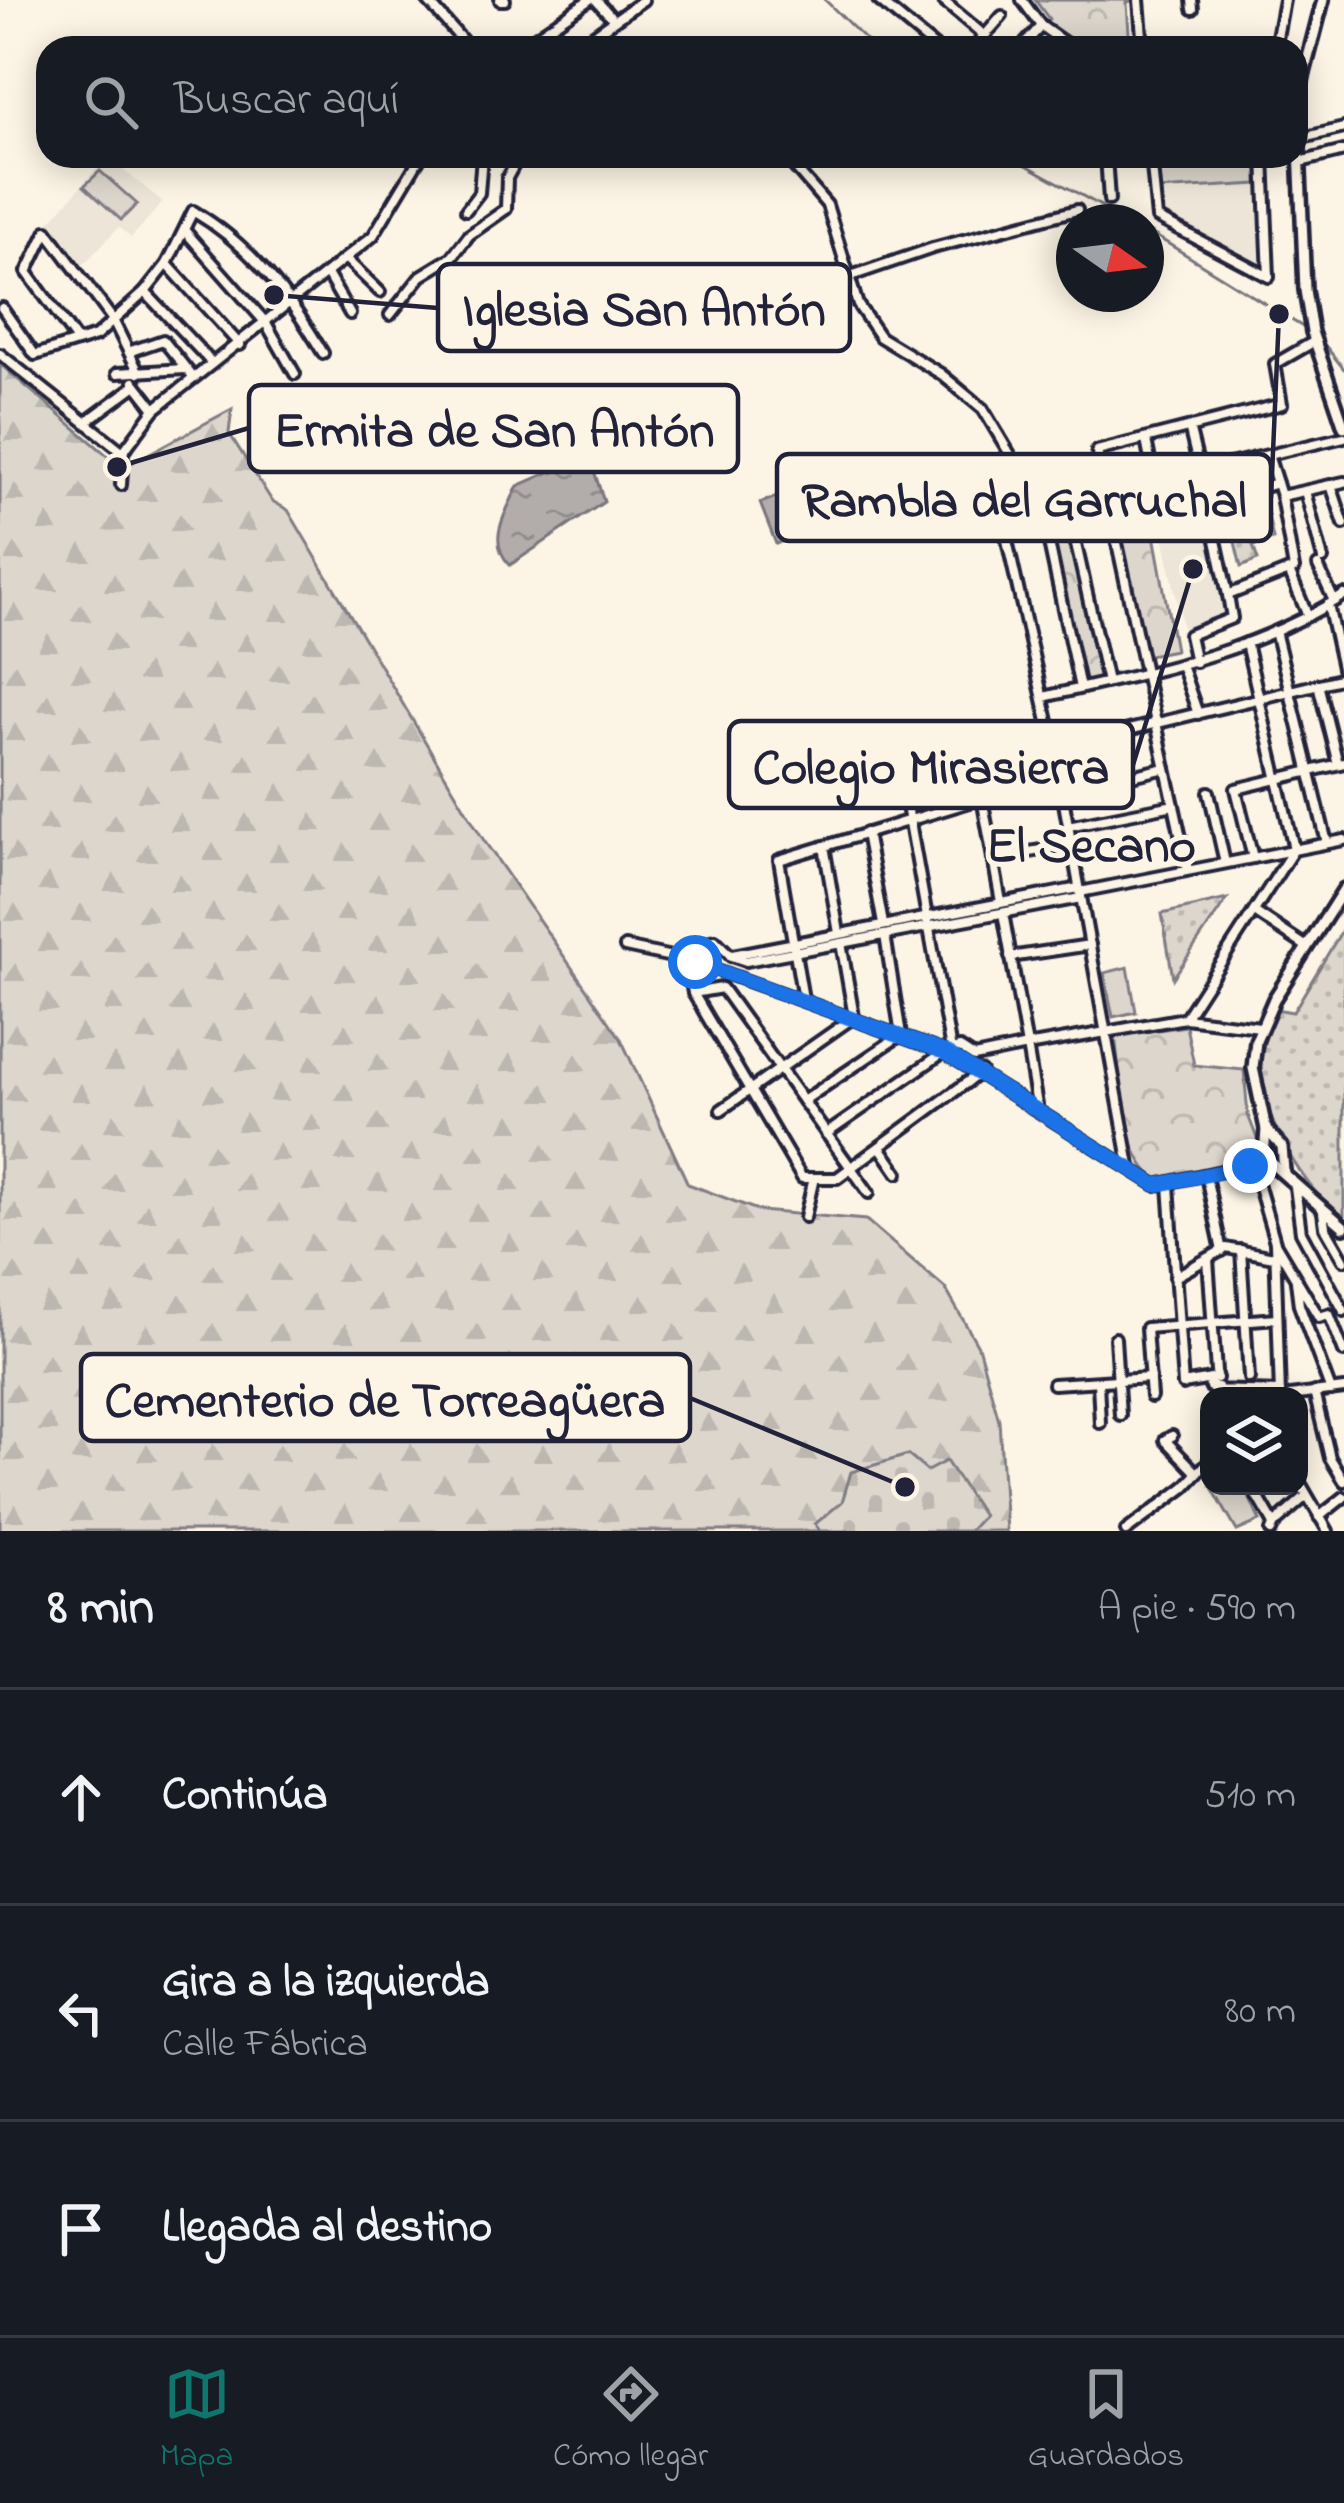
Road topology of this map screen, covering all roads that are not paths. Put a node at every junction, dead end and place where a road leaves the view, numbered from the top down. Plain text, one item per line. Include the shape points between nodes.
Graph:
1 (592, 0) edge
2 (643, 0) edge
3 (942, 0) edge
4 (1022, 0) edge
5 (1139, 0) edge
6 (1284, 0) edge
7 (1323, 0) edge
8 (882, 1) edge
9 (432, 2) edge
10 (1002, 16) dead end
11 (614, 20) junction
12 (1041, 26) junction
13 (459, 36) edge
14 (537, 36) edge
15 (592, 36) edge
16 (922, 36) edge
17 (985, 36) joint
18 (1032, 36) edge
19 (1055, 36) edge
20 (1142, 36) edge
21 (1277, 36) edge
22 (1308, 51) edge
23 (1344, 128) edge
24 (1308, 137) edge
25 (1344, 151) edge
26 (1308, 160) edge
27 (410, 168) edge
28 (478, 168) edge
29 (512, 168) edge
30 (795, 168) edge
31 (1107, 168) edge
32 (1153, 168) edge
33 (1264, 168) edge
34 (1300, 168) edge
35 (1108, 200) dead end
36 (466, 210) dead end
37 (1056, 216) edge
38 (185, 232) junction
39 (346, 259) junction
40 (167, 264) junction
41 (327, 274) junction
42 (848, 278) junction
43 (145, 292) junction
44 (380, 292) dead end
45 (292, 300) junction
46 (2, 308) edge
47 (350, 314) dead end
48 (390, 315) dead end
49 (113, 320) junction
50 (266, 322) junction
51 (1315, 340) junction
52 (77, 341) junction
53 (240, 345) junction
54 (131, 351) junction
55 (322, 353) dead end
56 (0, 354) edge
57 (212, 363) junction
58 (128, 373) junction
59 (188, 373) junction
60 (295, 374) dead end
61 (136, 385) junction
62 (155, 409) junction
63 (86, 422) junction
64 (1344, 427) edge
65 (1190, 431) junction
66 (1344, 437) edge
67 (1146, 440) junction
68 (123, 452) junction
69 (1269, 458) junction
70 (1201, 474) junction
71 (1154, 482) junction
72 (1344, 482) edge
73 (1277, 483) junction
74 (122, 485) dead end
75 (1331, 485) junction
76 (1305, 490) junction
77 (1105, 493) junction
78 (1281, 496) junction
79 (1066, 500) junction
80 (1208, 504) junction
81 (1041, 506) junction
82 (1161, 515) junction
83 (1344, 524) edge
84 (1112, 526) junction
85 (1291, 570) junction
86 (1228, 595) junction
87 (1344, 595) edge
88 (1331, 603) junction
89 (1308, 616) junction
90 (1275, 632) junction
91 (1246, 643) junction
92 (1195, 662) junction
93 (1181, 665) junction
94 (1146, 674) junction
95 (1344, 678) edge
96 (1107, 682) junction
97 (1318, 685) junction
98 (1080, 688) junction
99 (1289, 692) junction
100 (1042, 697) junction
101 (1258, 699) junction
102 (1198, 714) junction
103 (1156, 724) junction
104 (1054, 748) junction
105 (1341, 763) edge
106 (900, 767) dead end
107 (1166, 768) junction
108 (1309, 771) junction
109 (1059, 775) junction
110 (1277, 779) junction
111 (1062, 792) junction
112 (1209, 792) dead end
113 (982, 798) junction
114 (1174, 805) junction
115 (909, 820) junction
116 (1068, 826) junction
117 (866, 833) junction
118 (1344, 840) edge
119 (1327, 843) junction
120 (1071, 845) junction
121 (824, 846) junction
122 (1294, 849) junction
123 (993, 858) junction
124 (1253, 858) junction
125 (1225, 863) junction
126 (1189, 870) junction
127 (1080, 893) junction
128 (1342, 893) edge
129 (1002, 908) junction
130 (1256, 913) junction
131 (927, 922) junction
132 (884, 930) junction
133 (840, 938) junction
134 (1090, 945) junction
135 (625, 946) dead end
136 (795, 946) junction
137 (1307, 946) junction
138 (1010, 957) junction
139 (695, 962) junction
140 (693, 993) junction
141 (803, 1000) junction
142 (854, 1017) junction
143 (1185, 1018) junction
144 (1260, 1027) junction
145 (1106, 1032) junction
146 (901, 1035) junction
147 (1027, 1046) junction
148 (947, 1051) junction
149 (778, 1067) junction
150 (981, 1072) junction
151 (748, 1089) junction
152 (803, 1101) junction
153 (1038, 1107) junction
154 (721, 1110) dead end
155 (1266, 1129) junction
156 (826, 1134) junction
157 (1276, 1142) junction
158 (1263, 1146) junction
159 (880, 1147) junction
160 (1282, 1154) junction
161 (1269, 1161) junction
162 (1130, 1166) junction
163 (1255, 1166) junction
164 (851, 1168) junction
165 (1284, 1171) junction
166 (898, 1173) dead end
167 (1206, 1177) junction
168 (813, 1182) junction
169 (1169, 1185) junction
170 (1295, 1187) junction
171 (868, 1193) dead end
172 (1323, 1212) junction
173 (806, 1217) dead end
174 (1344, 1227) edge
175 (1275, 1242) junction
176 (1241, 1250) junction
177 (1222, 1251) junction
178 (1274, 1257) junction
179 (1208, 1259) junction
180 (1344, 1260) edge
181 (1175, 1276) junction
182 (1296, 1280) junction
183 (1344, 1311) edge
184 (1276, 1318) junction
185 (1246, 1320) junction
186 (1213, 1323) junction
187 (1179, 1326) junction
188 (1115, 1338) dead end
189 (1344, 1352) edge
190 (1216, 1372) dead end
191 (1150, 1378) junction
192 (1249, 1378) dead end
193 (1118, 1380) junction
194 (1098, 1382) junction
195 (1053, 1384) dead end
196 (1210, 1387) edge
197 (1282, 1387) edge
198 (1344, 1389) edge
199 (1331, 1391) junction
200 (1308, 1392) edge
201 (1314, 1392) junction
202 (1151, 1397) dead end
203 (1120, 1415) dead end
204 (1100, 1423) dead end
205 (1172, 1436) dead end
206 (1200, 1470) edge
207 (1197, 1473) junction
208 (1344, 1481) edge
209 (1260, 1495) edge
210 (1306, 1496) joint
211 (1257, 1497) joint
212 (1344, 1497) edge
213 (1319, 1517) junction
214 (1272, 1527) edge
215 (1126, 1531) edge
216 (1328, 1531) edge

1 - 11 street
1 - 14 street
2 - 11 street
3 - 17 street
4 - 12 street
5 - 20 street
6 - 21 street
7 - 22 main road
8 - 16 street
9 - 13 street
10 - 17 street
11 - 15 street
12 - 18 street
12 - 19 street
23 - 24 street
25 - 26 street
27 - 39 street via 379,230
28 - 36 street via 478,193
29 - 48 street via 506,209 421,276
30 - 42 street via 827,205
31 - 35 street
32 - 33 street via 1160,220 1269,277
34 - 51 main road
37 - 42 street
38 - 40 street
38 - 45 street via 193,211 226,231
38 - 50 street
39 - 41 street
39 - 44 street
40 - 43 street
40 - 53 street
41 - 45 street
41 - 47 street
42 - 81 street via 880,338 983,409
43 - 49 street
43 - 57 street
45 - 50 street
45 - 55 street
46 - 52 street via 35,355
49 - 52 street
49 - 52 street via 47,231 27,272
49 - 54 street
50 - 53 street
50 - 60 street
51 - 64 main road
51 - 65 street via 1275,364 1282,404
53 - 57 street
54 - 58 street
54 - 59 street via 163,340
56 - 63 street
57 - 59 street
58 - 59 street
58 - 61 street
59 - 62 street
61 - 62 street
61 - 63 street
62 - 68 street
63 - 68 street
65 - 67 street
65 - 70 street
66 - 69 street
67 - 71 street
67 - 77 street via 1097,452
68 - 74 street
69 - 70 street
69 - 73 street
70 - 71 street
70 - 80 street
71 - 77 street
71 - 82 street
72 - 75 street
73 - 78 street
73 - 80 street
75 - 76 street
75 - 83 street
76 - 78 street
76 - 88 street
77 - 79 street
77 - 84 street
78 - 85 street
79 - 81 street
79 - 96 street
80 - 82 street
80 - 86 street
81 - 98 street
81 - 100 street via 1002,521
82 - 84 street
84 - 94 street
85 - 86 street
85 - 89 street
86 - 92 street via 1232,618 1190,635
87 - 88 street
88 - 89 street
88 - 95 street
89 - 90 street
90 - 91 street
90 - 99 street
91 - 92 street
91 - 101 street
92 - 93 street
93 - 94 street
93 - 102 street
94 - 96 street
94 - 103 street
95 - 97 street
96 - 98 street
97 - 99 street
97 - 105 street
98 - 100 street
99 - 101 street
99 - 108 street
100 - 104 street
101 - 102 street
101 - 110 street
102 - 103 street
103 - 104 street
103 - 107 street
104 - 109 street
105 - 108 street
106 - 115 street
107 - 111 street
107 - 114 street
108 - 110 street
108 - 119 street
109 - 111 street
109 - 113 street
110 - 122 street
110 - 124 street via 1236,789
111 - 116 street
112 - 125 street
113 - 115 street
113 - 123 street
114 - 116 street
114 - 126 street
115 - 117 street
115 - 131 street
116 - 120 street
117 - 121 street
117 - 132 street
118 - 119 street
119 - 122 street
120 - 123 street
120 - 127 street
121 - 133 street
121 - 136 street via 779,860
122 - 124 street
122 - 130 street
123 - 129 street
124 - 125 street
125 - 126 street
126 - 127 street
127 - 129 street
127 - 134 street
128 - 137 main road
129 - 131 street
129 - 138 street
130 - 137 street
130 - 143 street
131 - 132 street
131 - 148 street
132 - 133 street
132 - 146 street
133 - 136 street
133 - 142 street
134 - 138 street
134 - 145 street
135 - 139 street
136 - 139 street via 746,961 716,940 701,944
136 - 141 street
137 - 144 main road
138 - 147 street
139 - 140 street
139 - 141 street
140 - 149 street via 722,988
140 - 151 street
141 - 142 street
142 - 146 street
142 - 149 street
143 - 144 street
143 - 145 street
144 - 155 main road via 1253,1068
145 - 147 street
145 - 162 street
146 - 148 street
146 - 152 street
147 - 148 street via 974,1057 968,1049
147 - 153 street
148 - 150 street
148 - 156 street
149 - 151 street
149 - 152 street
150 - 153 street
150 - 159 street
151 - 154 street
151 - 168 street via 794,1172
152 - 156 street
153 - 162 street
155 - 157 main road
155 - 158 main road
156 - 164 street
157 - 158 main road
157 - 160 main road
158 - 161 main road
158 - 163 street
159 - 164 street
159 - 166 street
160 - 161 main road
160 - 165 main road
161 - 163 street
161 - 165 main road
162 - 169 street
163 - 167 street
163 - 175 street
164 - 168 street
164 - 171 street
165 - 170 main road
167 - 169 street
167 - 177 street
168 - 173 street
169 - 181 street
170 - 172 main road
170 - 183 street via 1301,1232
172 - 174 main road
172 - 180 street
175 - 178 street
175 - 182 street
176 - 177 street
176 - 178 street
176 - 185 street
177 - 179 street
178 - 184 street
179 - 181 street
179 - 186 street
181 - 187 street
182 - 189 street via 1319,1317 1329,1314
182 - 199 street
184 - 185 street
184 - 197 street
185 - 186 street
185 - 192 street
186 - 187 street
186 - 190 street
187 - 191 street via 1146,1328
187 - 196 street via 1183,1385 1216,1378
188 - 193 street
191 - 193 street
191 - 202 street
193 - 194 street
193 - 203 street
194 - 195 street
194 - 204 street
198 - 199 street
199 - 201 street
200 - 201 street
201 - 208 street
205 - 207 street via 1166,1439
206 - 207 street
207 - 215 street
209 - 211 street
210 - 213 street
210 - 214 street
211 - 214 street
212 - 213 street
213 - 216 street

